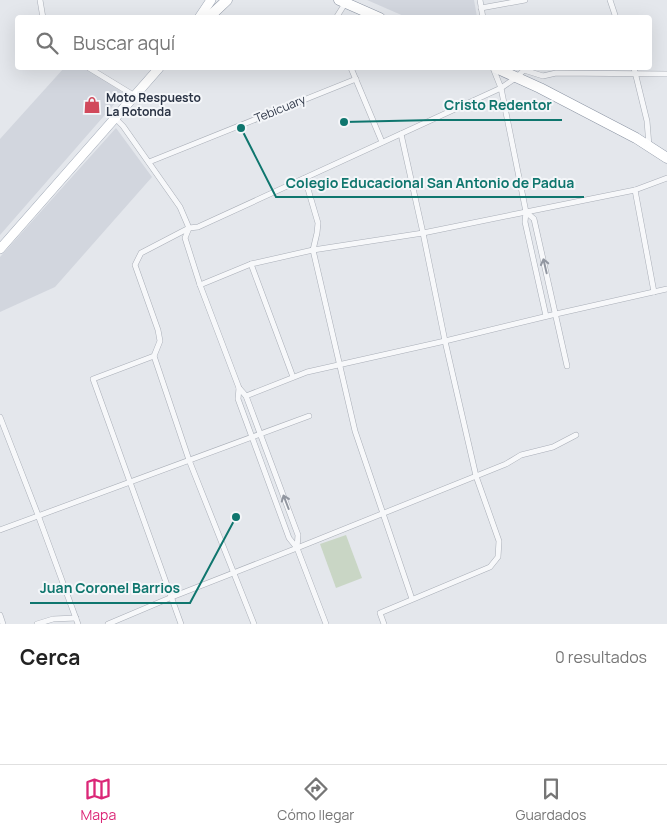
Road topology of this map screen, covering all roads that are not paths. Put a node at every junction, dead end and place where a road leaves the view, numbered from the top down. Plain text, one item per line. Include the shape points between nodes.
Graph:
1 (40, 0) edge
2 (211, 0) edge
3 (227, 0) edge
4 (480, 0) edge
5 (525, 0) edge
6 (610, 0) edge
7 (344, 1) edge
8 (481, 8) junction
9 (42, 15) edge
10 (200, 15) edge
11 (211, 15) edge
12 (337, 15) edge
13 (374, 15) edge
14 (482, 15) edge
15 (615, 15) edge
16 (92, 70) edge
17 (157, 70) edge
18 (352, 70) edge
19 (495, 70) edge
20 (499, 70) edge
21 (635, 70) edge
22 (667, 74) edge
23 (517, 77) junction
24 (356, 79) junction
25 (501, 88) junction
26 (135, 96) junction
27 (115, 118) junction
28 (401, 134) junction
29 (382, 142) junction
30 (649, 146) junction
31 (667, 158) edge
32 (148, 162) junction
33 (303, 178) junction
34 (667, 178) edge
35 (635, 190) junction
36 (526, 212) junction
37 (188, 228) junction
38 (423, 233) junction
39 (0, 249) edge
40 (313, 250) junction
41 (251, 264) junction
42 (200, 285) junction
43 (667, 289) edge
44 (654, 292) junction
45 (556, 314) junction
46 (546, 316) junction
47 (445, 341) junction
48 (154, 356) junction
49 (339, 365) junction
50 (567, 366) dead end
51 (293, 377) junction
52 (239, 388) junction
53 (246, 396) junction
54 (309, 416) dead end
55 (0, 418) edge
56 (260, 434) junction
57 (576, 435) dead end
58 (252, 437) junction
59 (190, 460) junction
60 (476, 476) junction
61 (130, 481) junction
62 (383, 514) junction
63 (38, 515) junction
64 (0, 530) edge
65 (297, 548) junction
66 (234, 572) junction
67 (172, 596) junction
68 (412, 599) junction
69 (0, 615) edge
70 (77, 621) edge
71 (3, 624) edge
72 (37, 624) edge
73 (108, 624) edge
74 (182, 624) edge
75 (254, 624) edge
76 (326, 624) edge
77 (384, 624) edge

1 - 9 street
2 - 10 main road
3 - 11 highway
4 - 8 street
5 - 8 street
6 - 15 street
7 - 12 street
7 - 13 highway
8 - 14 street
16 - 26 street
17 - 26 main road
18 - 24 street
19 - 25 street
20 - 23 highway
21 - 22 street
21 - 23 street via 543,76 524,70
21 - 30 street via 647,121
23 - 25 street
23 - 30 highway
24 - 29 street
24 - 32 street, Tebicuary
25 - 28 street
25 - 36 street
26 - 27 main road
27 - 32 street
27 - 39 main road
28 - 29 street
28 - 38 street
29 - 33 street
30 - 31 highway
32 - 37 street via 180,207
33 - 37 street via 198,227
33 - 40 street via 318,223
34 - 35 street
35 - 36 street
35 - 44 street
36 - 38 street
45 -> 36 street via 534,218
36 - 46 street via 525,222
37 - 42 street via 185,238
37 - 48 street via 141,253 135,265 158,330 160,341
38 - 40 street
38 - 47 street
40 - 41 street
40 - 49 street
41 - 42 street
41 - 51 street
42 - 52 street
43 - 44 street
44 - 45 street
45 - 46 street
45 - 50 street
46 - 47 street
47 - 49 street
47 - 60 street
48 - 59 street
48 - 61 street via 93,379
49 - 51 street
49 - 62 street via 354,431
51 - 53 street
52 - 53 street
52 - 58 street via 238,399
53 - 56 street
54 - 56 street
55 - 63 street
56 - 58 street
65 -> 56 street via 298,534
57 - 60 street
58 - 59 street
58 - 65 street via 289,538
59 - 61 street
59 - 66 street
60 - 62 street
60 - 68 street via 499,540 498,557 490,568
61 - 63 street
61 - 67 street
62 - 65 street
62 - 68 street
63 - 64 street
63 - 70 street
65 - 66 street
65 - 76 street
66 - 67 street
66 - 75 street
67 - 73 street
67 - 74 street
68 - 77 street via 380,613
69 - 71 street
70 - 72 street via 53,619

